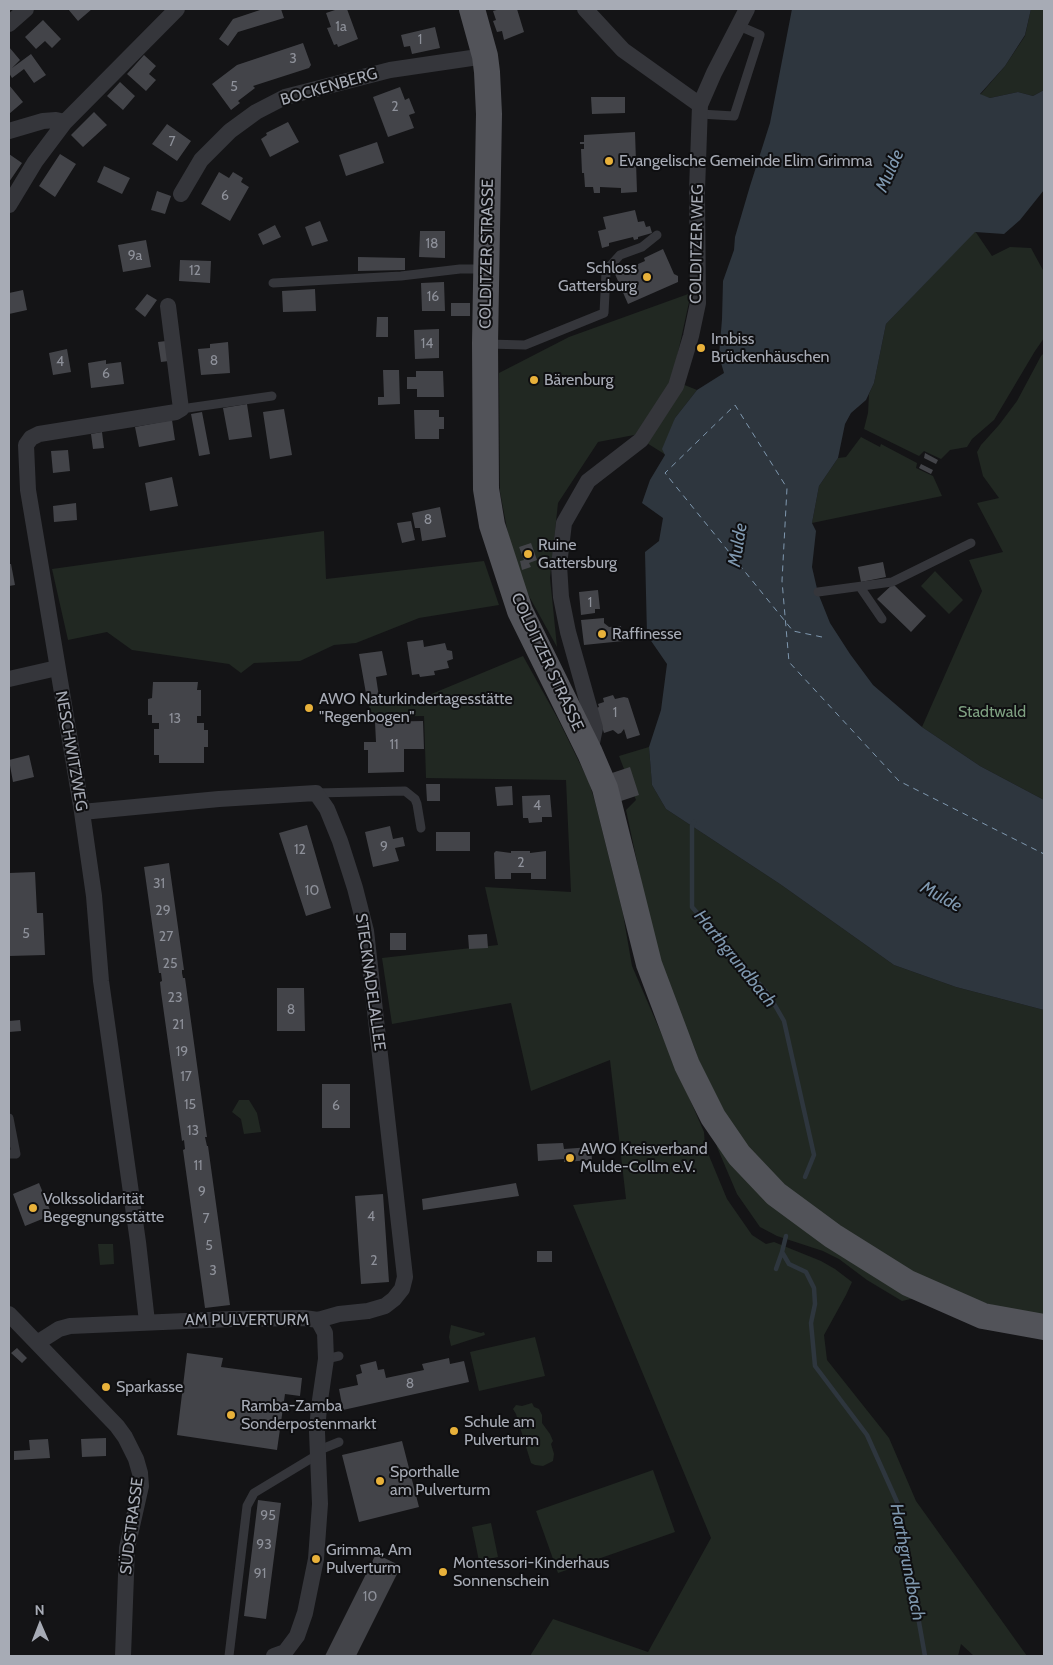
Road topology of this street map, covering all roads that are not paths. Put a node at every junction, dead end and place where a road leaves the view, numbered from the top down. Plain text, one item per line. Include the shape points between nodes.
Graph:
1 (26, 9) edge
2 (178, 9) edge
3 (472, 9) edge
4 (585, 9) edge
5 (747, 9) edge
6 (9, 24) edge
7 (737, 26) junction
8 (485, 56) junction
9 (700, 109) junction
10 (65, 122) junction
11 (9, 131) edge
12 (181, 194) dead end
13 (9, 205) edge
14 (657, 235) dead end
15 (486, 269) junction
16 (273, 283) dead end
17 (168, 306) dead end
18 (485, 343) junction
19 (272, 396) dead end
20 (181, 408) junction
21 (971, 542) dead end
22 (860, 587) junction
23 (818, 592) dead end
24 (882, 619) dead end
25 (57, 668) junction
26 (9, 679) edge
27 (590, 753) junction
28 (316, 793) junction
29 (82, 812) junction
30 (421, 828) dead end
31 (9, 1118) edge
32 (9, 1154) edge
33 (9, 1314) edge
34 (318, 1320) junction
35 (147, 1322) junction
36 (1044, 1327) edge
37 (37, 1343) junction
38 (339, 1442) dead end
39 (317, 1453) junction
40 (123, 1656) edge
41 (229, 1656) edge
42 (274, 1656) edge

1 - 6 street
2 - 10 street
3 - 8 main road, COLDITZER STRASSE
4 - 9 street via 623,50
5 - 7 street
7 - 9 street
7 - 9 lane via 760,35 734,116
8 - 12 street, BOCKENBERG via 390,70 285,97 230,131 201,160
8 - 15 main road, COLDITZER STRASSE via 489,114
9 - 27 street, COLDITZER WEG via 698,303 680,376 640,440 588,482 564,523 559,566 561,597 595,728
10 - 11 street via 43,121
10 - 13 street
14 - 18 lane via 642,247 620,255 610,265 606,273 604,313 526,345
15 - 16 lane
15 - 18 main road, COLDITZER STRASSE
17 - 20 street
18 - 27 main road, COLDITZER STRASSE via 486,489 492,525 520,611
19 - 20 lane
20 - 25 street, NESCHWITZWEG via 176,412 39,434 26,445 28,490
21 - 22 lane via 892,582
22 - 23 lane
22 - 24 lane
25 - 26 street
25 - 29 street, NESCHWITZWEG
27 - 36 main road, COLDITZER STRASSE via 606,788 649,964 687,1065 713,1118 739,1155 776,1194 833,1236 908,1282 983,1316
28 - 29 street
28 - 30 lane via 405,791 415,799
28 - 34 street, STECKNADELALLEE via 327,809 340,841 366,931 405,1278 402,1289 385,1306
29 - 35 street, NESCHWITZWEG via 94,896 101,981
31 - 32 lane via 16,1154
33 - 37 street, SÜDSTRASSE
34 - 35 street, AM PULVERTURM
34 - 39 street, AM PULVERTURM via 332,1358 319,1407
35 - 37 street, AM PULVERTURM via 70,1326
37 - 40 street, SÜDSTRASSE via 117,1426 136,1459 140,1473 141,1486 127,1548
38 - 39 lane
39 - 41 lane via 254,1493 246,1506
39 - 42 street, AM PULVERTURM via 319,1528 309,1596 297,1636 285,1652

